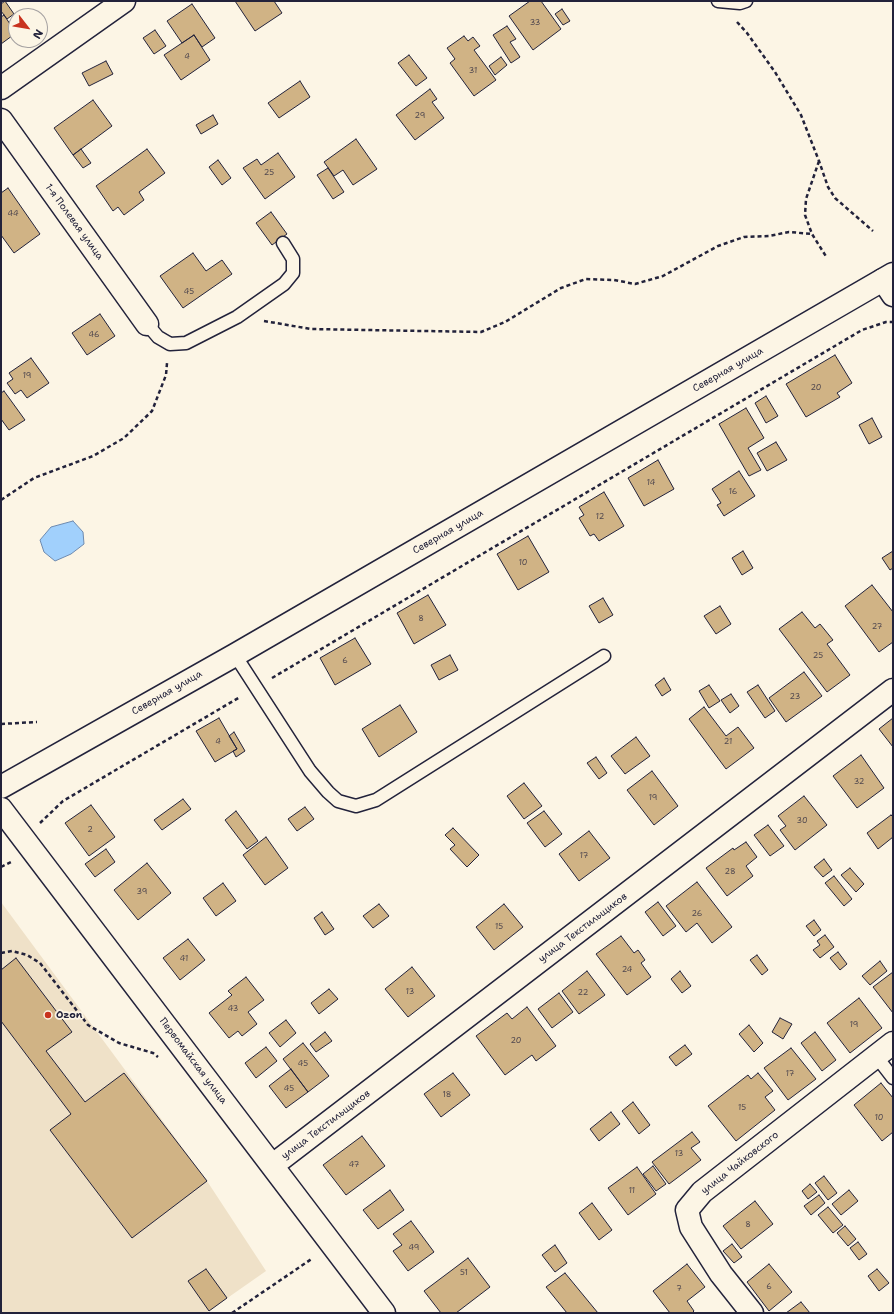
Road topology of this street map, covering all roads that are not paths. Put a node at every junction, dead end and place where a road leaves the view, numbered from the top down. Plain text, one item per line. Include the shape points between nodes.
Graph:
1 (124, 1) edge
2 (718, 1) edge
3 (746, 1) edge
4 (1, 88) edge
5 (1, 120) edge
6 (283, 243) dead end
7 (890, 283) edge
8 (148, 324) joint
9 (235, 655) junction
10 (604, 656) dead end
11 (893, 690) edge
12 (1, 787) edge
13 (1, 808) edge
14 (893, 1043) edge
15 (876, 1056) junction
16 (893, 1078) edge
17 (273, 1165) junction
18 (384, 1313) edge
19 (752, 1313) edge

1 - 4 street
2 - 3 lane
5 - 8 street, 1-я Полевая улица
6 - 8 lane via 293,259 293,273 284,284 237,317 186,343 170,344 158,337
7 - 9 street, Северная улица
9 - 10 lane via 310,771 338,801 356,806 376,800
9 - 12 street, Северная улица
11 - 17 street, улица Текстильщиков
13 - 17 street, Первомайская улица
14 - 15 street, улица Чайковского
15 - 16 lane
15 - 19 street, улица Чайковского via 702,1192 686,1210 691,1227 721,1274
17 - 18 street, Первомайская улица

